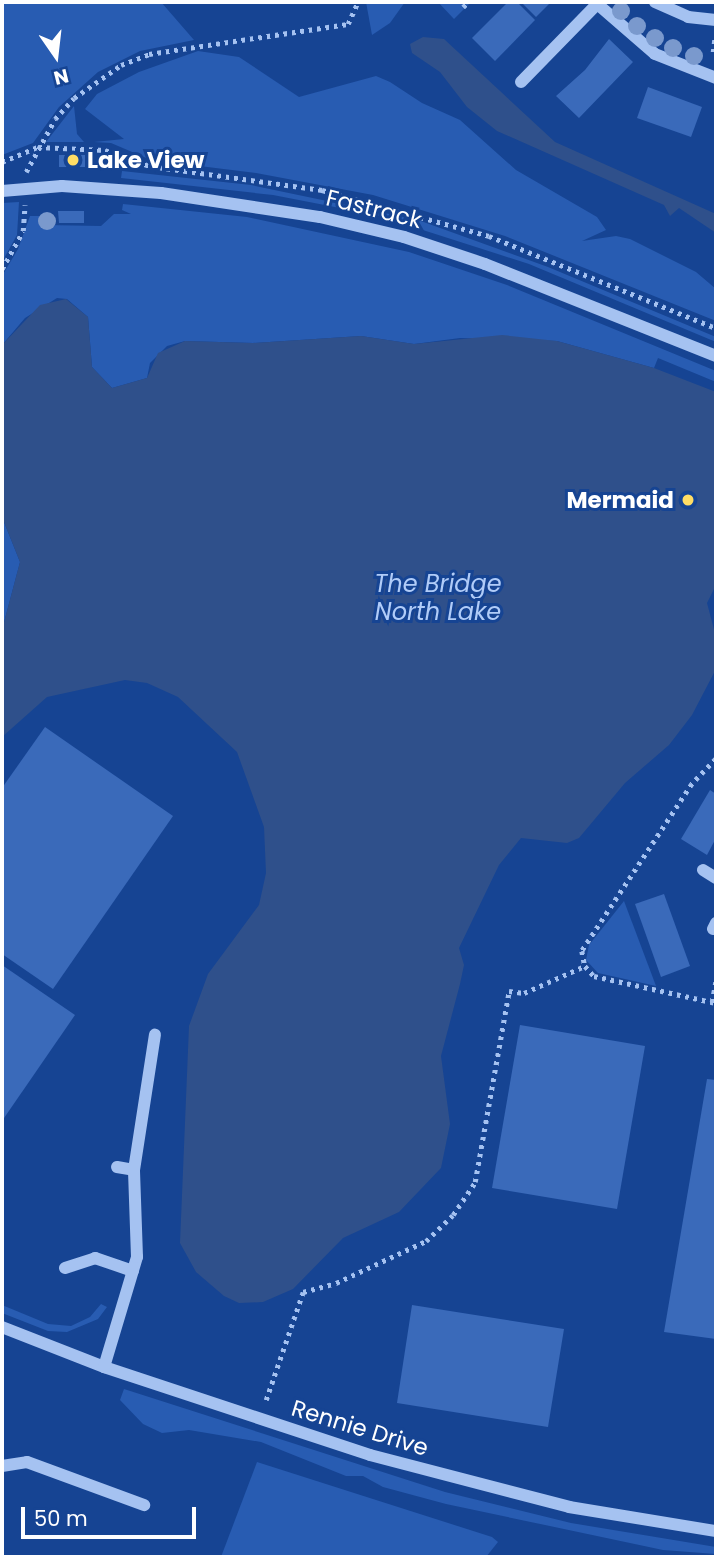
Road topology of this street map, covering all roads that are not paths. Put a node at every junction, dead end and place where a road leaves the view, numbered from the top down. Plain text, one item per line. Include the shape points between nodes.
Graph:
1 (655, 2) edge
2 (596, 3) edge
3 (716, 20) edge
4 (716, 78) edge
5 (521, 82) dead end
6 (2, 191) edge
7 (716, 356) edge
8 (703, 870) dead end
9 (716, 878) edge
10 (155, 1035) dead end
11 (117, 1167) dead end
12 (134, 1170) junction
13 (65, 1268) dead end
14 (133, 1271) junction
15 (2, 1327) edge
16 (104, 1367) junction
17 (2, 1466) edge
18 (144, 1505) dead end
19 (716, 1531) edge

1 - 3 street via 688,16
2 - 4 street via 655,54
2 - 5 street
6 - 7 street, Fastrack via 62,186 161,193 320,217 404,237 485,264
8 - 9 street
10 - 12 street
11 - 12 street
12 - 14 street
13 - 14 street via 95,1258
14 - 16 street
15 - 16 street, Rennie Drive
16 - 19 street, Rennie Drive via 369,1455 569,1507
17 - 18 street via 27,1462

